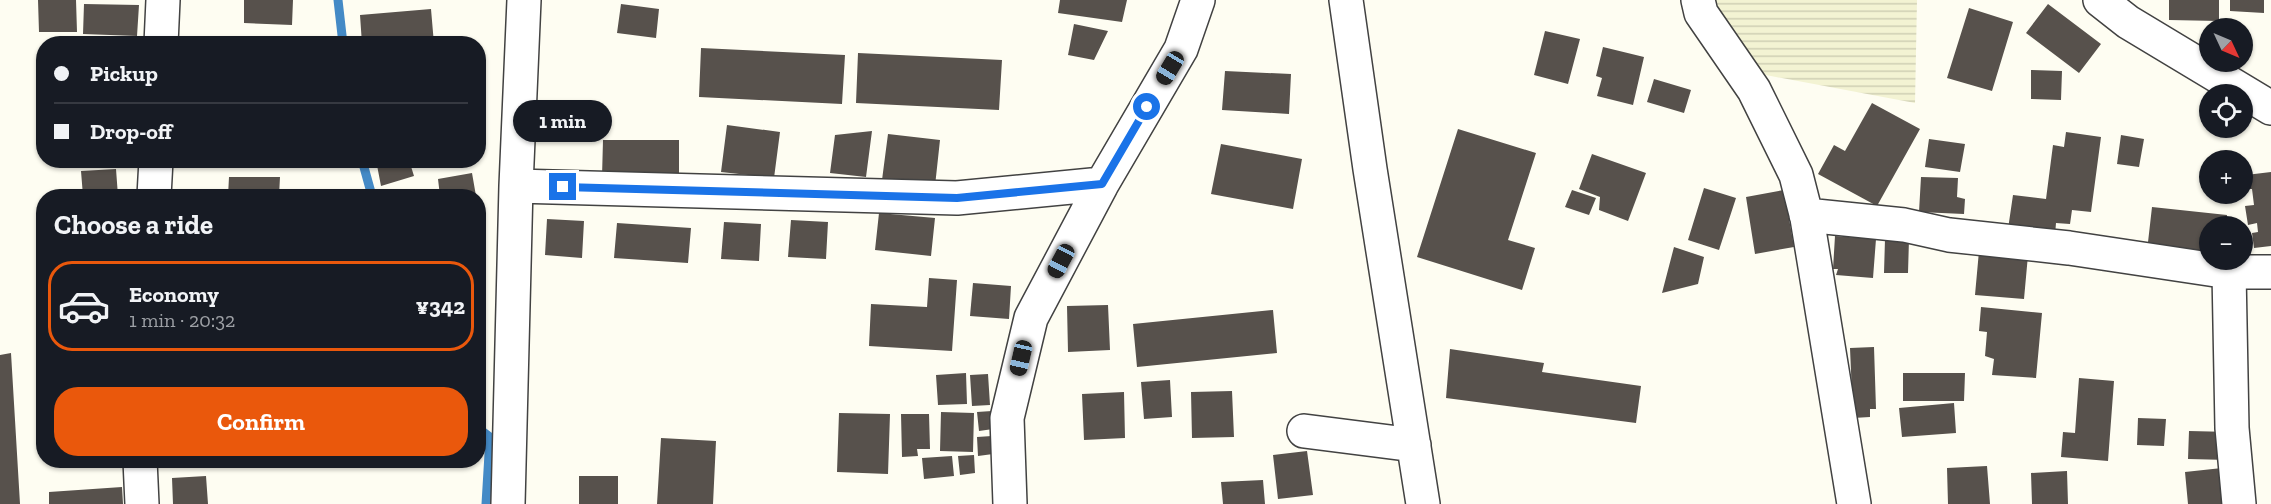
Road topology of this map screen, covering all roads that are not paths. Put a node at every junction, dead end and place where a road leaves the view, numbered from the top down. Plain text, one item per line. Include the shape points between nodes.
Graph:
1 (163, 0) edge
2 (524, 0) edge
3 (1198, 0) edge
4 (1346, 0) edge
5 (1698, 0) edge
6 (2100, 0) edge
7 (2129, 11) edge
8 (161, 36) edge
9 (2271, 108) edge
10 (156, 168) edge
11 (1102, 184) junction
12 (516, 186) junction
13 (154, 189) edge
14 (1806, 215) junction
15 (2229, 272) junction
16 (2271, 272) edge
17 (1304, 431) dead end
18 (1414, 445) junction
19 (140, 468) edge
20 (142, 504) edge
21 (508, 504) edge
22 (1010, 504) edge
23 (1423, 504) edge
24 (1854, 504) edge
25 (2239, 504) edge

1 - 8 street
2 - 12 street
3 - 11 street via 1181,49
4 - 18 street
5 - 14 street via 1701,13 1754,90 1796,175
6 - 7 street
7 - 9 street
10 - 13 street
11 - 12 street via 957,198
11 - 22 street via 1030,318 1007,418
12 - 21 street
14 - 15 street via 1904,225 1949,235
14 - 24 street
15 - 16 street
15 - 25 street via 2232,428
17 - 18 street
18 - 23 street
19 - 20 street

